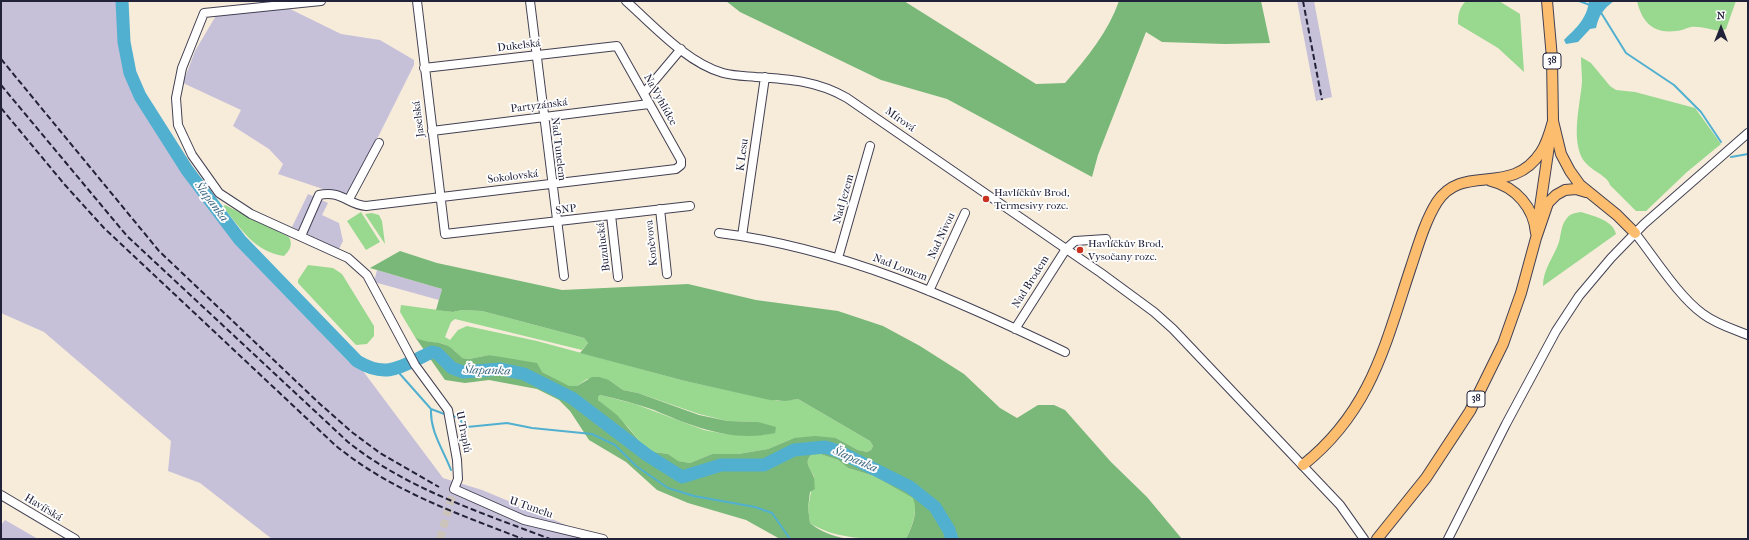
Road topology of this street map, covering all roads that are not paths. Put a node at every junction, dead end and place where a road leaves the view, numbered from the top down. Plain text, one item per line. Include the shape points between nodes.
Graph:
1 (321, 1) edge
2 (417, 1) edge
3 (530, 1) edge
4 (626, 1) edge
5 (1547, 1) edge
6 (617, 46) joint
7 (681, 49) junction
8 (536, 55) junction
9 (424, 68) junction
10 (765, 77) junction
11 (644, 92) junction
12 (650, 104) junction
13 (543, 116) junction
14 (1553, 121) junction
15 (432, 131) junction
16 (1748, 133) edge
17 (379, 143) dead end
18 (870, 146) dead end
19 (680, 166) joint
20 (1487, 180) junction
21 (552, 184) junction
22 (1586, 192) junction
23 (440, 198) junction
24 (348, 199) junction
25 (690, 206) dead end
26 (660, 209) junction
27 (965, 213) dead end
28 (611, 215) junction
29 (557, 222) junction
30 (719, 233) dead end
31 (1635, 233) junction
32 (445, 234) joint
33 (301, 236) junction
34 (742, 236) junction
35 (1536, 238) junction
36 (1106, 239) dead end
37 (1066, 249) junction
38 (838, 258) junction
39 (667, 274) dead end
40 (564, 276) dead end
41 (618, 277) dead end
42 (929, 291) junction
43 (1015, 329) junction
44 (1748, 335) edge
45 (1065, 352) dead end
46 (1303, 465) junction
47 (454, 489) joint
48 (1, 495) edge
49 (75, 539) edge
50 (603, 539) edge
51 (1364, 539) edge
52 (1377, 539) edge
53 (1448, 539) edge

1 - 33 street, U Traplů via 204,13 182,68 176,98 178,125 192,155 219,193 251,214
2 - 9 street, Jaselská
3 - 8 street, Nad Tunelem
4 - 7 street, Mírová
5 - 14 main road, 38 via 1552,58
6 - 8 street, Dukelská
6 - 11 street, Na Vyhlídce
7 - 10 street, Mírová via 698,63 716,71
7 - 11 street
8 - 9 street, Dukelská
8 - 13 street, Nad Tunelem
9 - 15 street, Jaselská
10 - 34 street, K Lesu
10 - 37 street, Mírová via 809,82 847,98
11 - 12 street, Na Vyhlídce
12 - 13 street, Partyzánská
12 - 19 street, Na Vyhlídce via 681,160
13 - 15 street, Partyzánská
13 - 21 street, Nad Tunelem
14 - 20 main road via 1544,146 1530,164 1510,176
14 - 22 main road via 1563,159
14 - 35 main road, 38
15 - 23 street, Jaselská
16 - 31 street
17 - 24 street
18 - 38 street, Nad Jezem
19 - 21 street, Sokolovská via 676,169
20 - 35 main road via 1507,187 1523,200 1533,218
20 - 46 main road via 1460,183 1449,189 1436,202 1420,240 1394,321 1370,383 1338,432
21 - 23 street, Sokolovská
21 - 29 street, Nad Tunelem
22 - 31 main road via 1617,215
22 - 35 main road via 1576,189 1565,190 1552,198 1544,211
23 - 24 street, Sokolovská via 366,206
23 - 32 street, Jaselská
24 - 33 street, Sokolovská via 342,196 319,195
25 - 26 street, SNP
26 - 28 street, SNP
26 - 39 street, Koněvova
27 - 42 street, Nad Nivou
28 - 29 street, SNP
28 - 41 street, Buzulucká
29 - 32 street, SNP
29 - 40 street, Nad Tunelem
30 - 34 street, Nad Lomem
31 - 44 street via 1696,309 1717,322
31 - 53 street via 1579,296 1556,330
33 - 47 street, U Traplů via 348,258 367,275 415,365 448,410 458,473
34 - 38 street, Nad Lomem
35 - 52 main road, 38 via 1521,293 1503,344 1470,412 1426,478
36 - 37 street via 1075,241
37 - 43 street, Nad Brodem
37 - 46 street, Mírová via 1145,305 1172,329
38 - 42 street, Nad Lomem via 884,272
42 - 43 street, Nad Lomem
43 - 45 street, Nad Lomem
46 - 51 street, Mírová via 1340,506
47 - 50 street, U Tunelu via 524,520
48 - 49 street, Havířská

